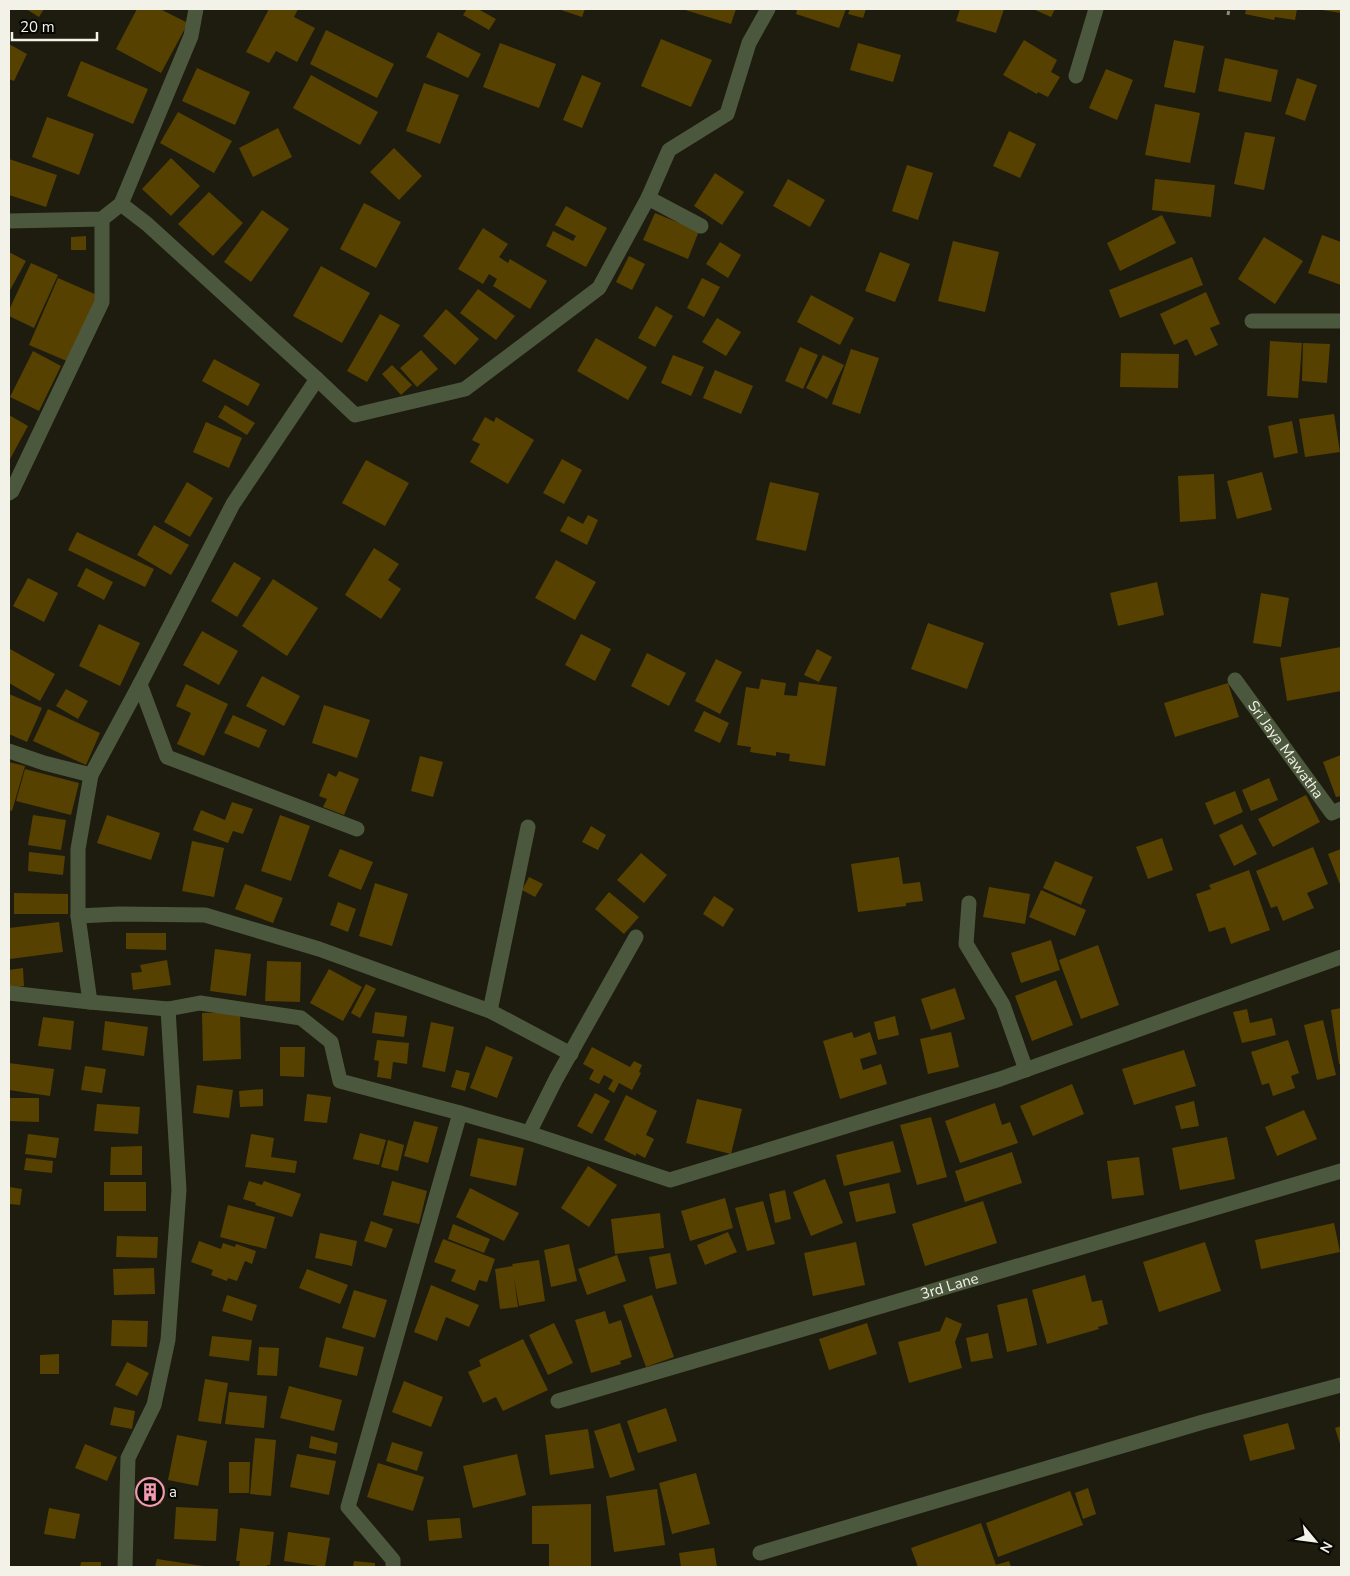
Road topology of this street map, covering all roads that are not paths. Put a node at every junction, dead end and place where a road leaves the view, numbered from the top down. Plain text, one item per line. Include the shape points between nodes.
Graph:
1 (196, 9) edge
2 (768, 9) edge
3 (1096, 9) edge
4 (1076, 76) dead end
5 (648, 198) junction
6 (121, 204) junction
7 (102, 219) junction
8 (9, 222) edge
9 (701, 226) dead end
10 (1252, 321) dead end
11 (1341, 321) edge
12 (316, 379) junction
13 (9, 493) edge
14 (1235, 680) dead end
15 (140, 684) junction
16 (9, 751) edge
17 (91, 775) junction
18 (1341, 809) edge
19 (528, 827) dead end
20 (357, 829) dead end
21 (969, 903) dead end
22 (78, 916) junction
23 (636, 937) dead end
24 (1341, 957) edge
25 (9, 992) edge
26 (90, 1002) junction
27 (168, 1008) junction
28 (490, 1011) junction
29 (571, 1054) junction
30 (1026, 1070) junction
31 (460, 1113) junction
32 (529, 1133) junction
33 (1341, 1171) edge
34 (1341, 1385) edge
35 (558, 1402) dead end
36 (760, 1554) dead end
37 (125, 1567) edge
38 (393, 1567) edge

1 - 6 street via 191,36
2 - 5 street via 749,44 726,114 669,150
3 - 4 street
5 - 9 street
5 - 12 street via 599,288 465,390 355,415
6 - 7 street
6 - 12 street
7 - 8 street
7 - 13 street via 102,302
10 - 11 street
12 - 15 street via 233,504
14 - 18 street, Sri Jaya Mawatha via 1332,812
15 - 17 street
15 - 20 street via 167,757
16 - 17 street
17 - 22 street via 78,849
19 - 28 street
21 - 30 street via 966,944 1003,1005
22 - 26 street
22 - 28 street via 205,915 318,949
23 - 29 street
24 - 30 street
25 - 26 street
26 - 27 street
27 - 31 street via 200,1003 300,1018 331,1042 340,1081
27 - 37 street via 179,1190 168,1340 154,1405 128,1458
28 - 29 street
29 - 32 street
30 - 32 street via 670,1180
31 - 32 street
31 - 38 street via 348,1508 393,1560
33 - 35 street, 3rd Lane
34 - 36 street via 1203,1422

